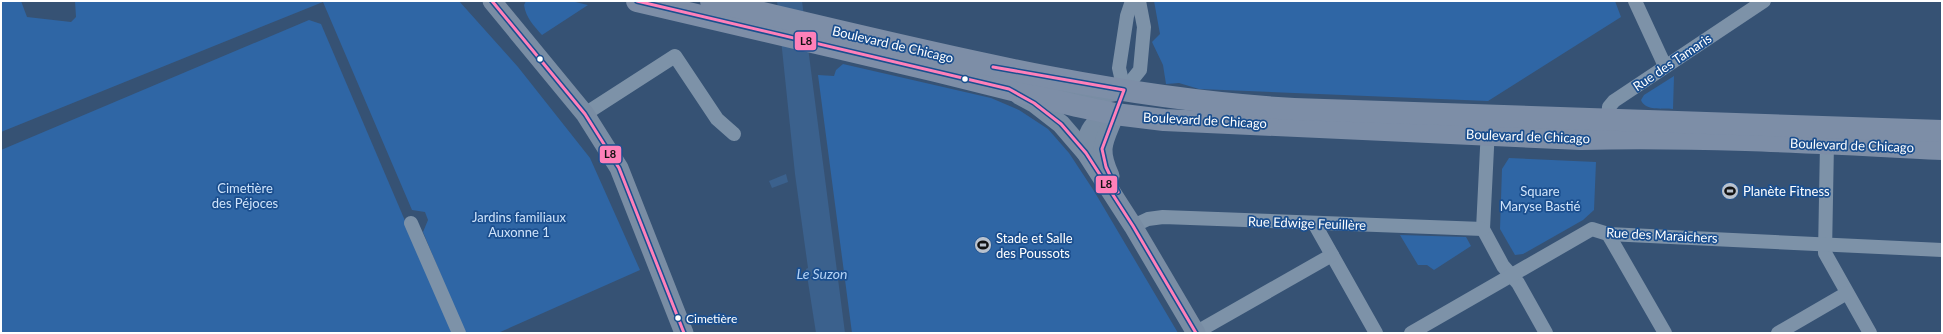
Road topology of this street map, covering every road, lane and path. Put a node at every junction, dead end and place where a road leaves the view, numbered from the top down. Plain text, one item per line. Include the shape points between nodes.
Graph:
1 (492, 1) edge
2 (510, 1) edge
3 (637, 1) edge
4 (711, 1) edge
5 (1132, 1) edge
6 (1139, 1) edge
7 (1635, 1) edge
8 (1764, 1) edge
9 (766, 15) edge
10 (511, 24) junction
11 (816, 34) junction
12 (1665, 66) junction
13 (1009, 89) junction
14 (1124, 90) junction
15 (1270, 107) junction
16 (585, 114) junction
17 (1115, 114) junction
18 (1489, 125) junction
19 (1607, 129) junction
20 (1942, 131) edge
21 (734, 134) dead end
22 (1827, 143) junction
23 (1942, 149) edge
24 (1086, 153) junction
25 (411, 223) dead end
26 (1314, 223) junction
27 (1133, 226) junction
28 (1484, 229) junction
29 (1608, 234) junction
30 (1824, 243) junction
31 (1942, 250) edge
32 (1332, 255) junction
33 (1511, 276) junction
34 (1847, 293) junction
35 (459, 333) edge
36 (684, 333) edge
37 (1196, 333) edge
38 (1376, 333) edge
39 (1411, 333) edge
40 (1546, 333) edge
41 (1665, 333) edge
42 (1778, 333) edge
43 (1870, 333) edge

1 - 10 street
2 - 10 street
3 - 9 main road, Boulevard de Chicago
4 - 9 main road, Boulevard de Chicago
5 - 14 street via 1119,68
6 - 14 street via 1144,27 1140,70
7 - 12 street
8 - 12 street, Rue des Tamaris
9 - 11 main road, Boulevard de Chicago
10 - 16 street
11 - 13 main road, Boulevard de Chicago
11 - 14 main road, Boulevard de Chicago
12 - 19 street, Rue des Tamaris via 1610,104
13 - 14 street via 1091,96
13 - 17 main road, Boulevard de Chicago
13 - 24 street via 1034,103 1061,124
14 - 15 main road, Boulevard de Chicago
14 - 17 main road
15 - 17 street via 1194,111 1153,108
15 - 18 main road, Boulevard de Chicago
16 - 21 street via 675,56 717,119
16 - 36 street via 619,168
17 - 18 main road, Boulevard de Chicago via 1173,121 1404,130
17 - 24 street via 1092,125 1086,141
17 - 27 street via 1102,154
18 - 19 main road, Boulevard de Chicago via 1581,139
18 - 28 street
19 - 20 main road, Boulevard de Chicago
19 - 22 main road, Boulevard de Chicago
22 - 23 main road, Boulevard de Chicago
22 - 30 street
24 - 27 street
25 - 35 street
26 - 27 street, Rue Edwige Feuillère via 1163,217 1148,219
26 - 28 street, Rue Edwige Feuillère
26 - 32 street
27 - 37 street
28 - 33 street
29 - 30 street, Rue des Maraichers
29 - 33 street, Rue des Maraichers via 1592,229
29 - 41 street
30 - 31 street, Rue des Maraichers
30 - 34 street via 1825,253
32 - 37 street
32 - 38 street
33 - 39 street, Rue des Maraichers
33 - 40 street via 1518,283
34 - 42 street
34 - 43 street

